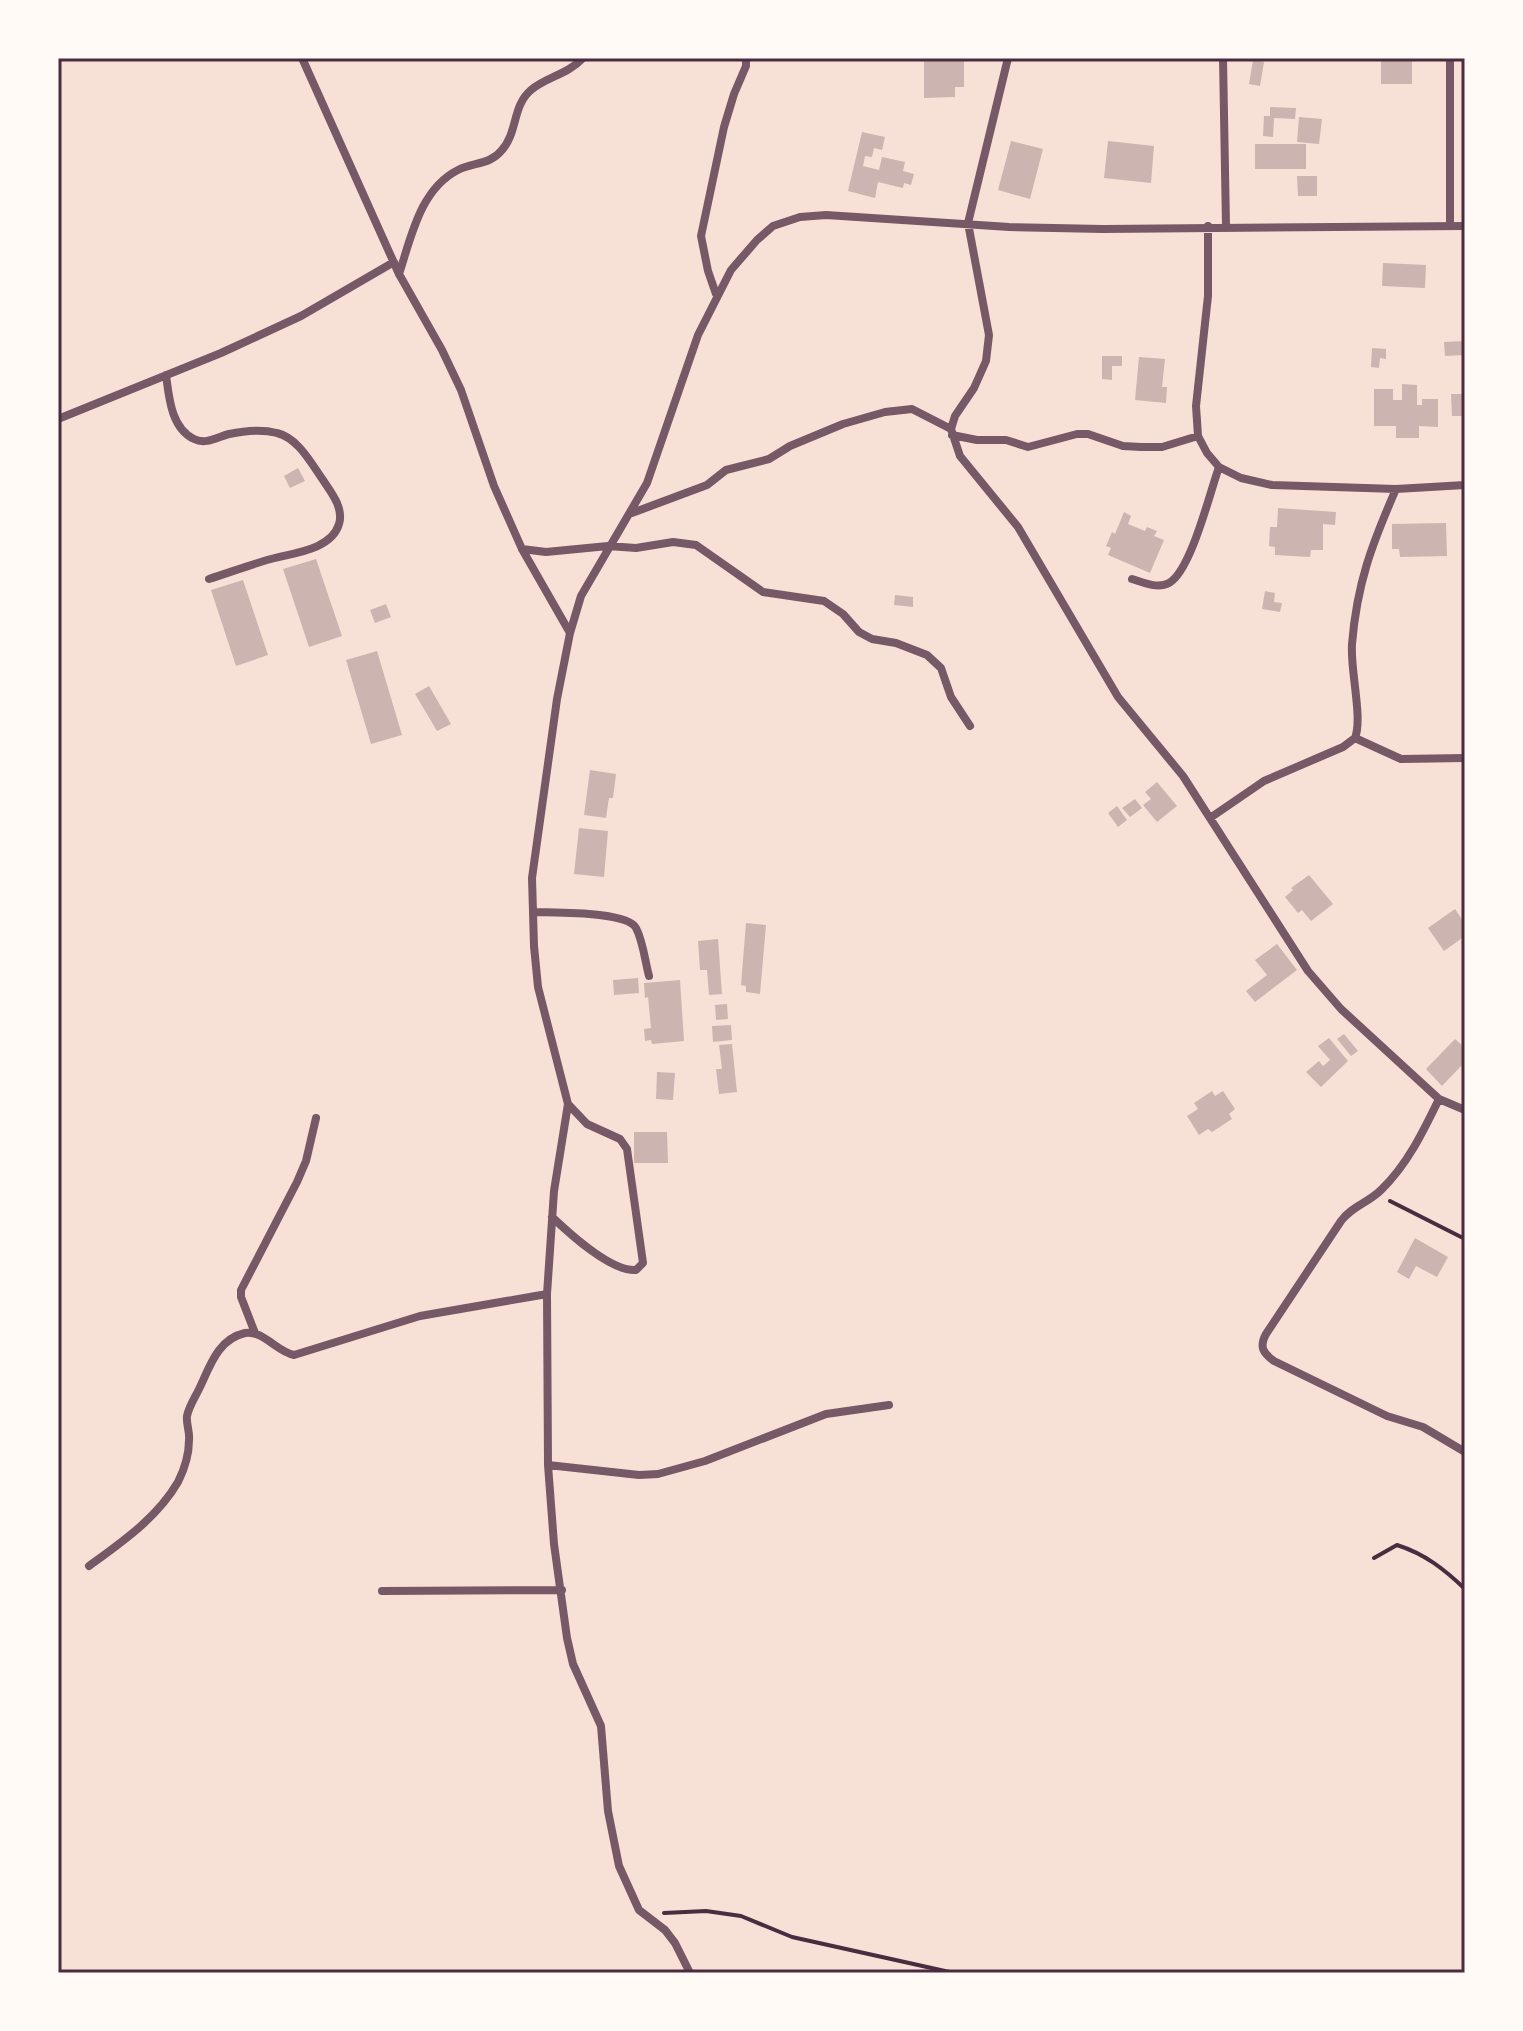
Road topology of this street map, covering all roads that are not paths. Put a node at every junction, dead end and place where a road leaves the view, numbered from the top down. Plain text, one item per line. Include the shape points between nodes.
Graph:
1 (302, 58) edge
2 (583, 58) edge
3 (746, 58) edge
4 (1008, 58) edge
5 (1223, 58) edge
6 (1450, 58) edge
7 (968, 223) junction
8 (1208, 226) junction
9 (1226, 226) junction
10 (1450, 226) junction
11 (1465, 226) edge
12 (394, 262) junction
13 (399, 274) junction
14 (716, 294) junction
15 (166, 375) junction
16 (58, 419) edge
17 (952, 432) junction
18 (1198, 436) junction
19 (1219, 467) junction
20 (1465, 485) edge
21 (1396, 489) junction
22 (632, 513) junction
23 (608, 546) junction
24 (522, 549) junction
25 (209, 579) dead end
26 (1132, 579) dead end
27 (570, 633) junction
28 (970, 726) dead end
29 (1355, 738) junction
30 (1465, 758) edge
31 (1210, 818) junction
32 (533, 912) junction
33 (649, 976) dead end
34 (1439, 1099) junction
35 (568, 1104) junction
36 (1465, 1110) edge
37 (316, 1118) dead end
38 (552, 1217) junction
39 (547, 1294) junction
40 (255, 1333) junction
41 (889, 1405) dead end
42 (1465, 1452) edge
43 (548, 1465) junction
44 (89, 1566) dead end
45 (562, 1590) junction
46 (382, 1591) dead end
47 (690, 1973) edge

1 - 12 street
2 - 13 street via 533,88 520,102 501,152 490,161 464,167 439,185 425,203
3 - 14 street via 724,127 701,236
4 - 7 street
5 - 9 street
6 - 10 street
7 - 8 street via 1087,229
7 - 14 street via 800,217 773,226 757,240
7 - 17 street via 989,335 986,361 955,416
8 - 9 street
8 - 18 street
9 - 10 street
10 - 11 street
12 - 13 street
12 - 15 street via 301,316
13 - 24 street via 461,390
14 - 22 street
15 - 16 street
15 - 25 street via 171,410 192,439 204,443 226,434 278,433 296,443 337,502 341,521 333,537
17 - 18 street via 1028,447 1077,434 1141,447
17 - 22 street via 912,409 885,412 843,424 769,459 726,470 707,485
17 - 31 street via 960,456 1035,553 1118,697
18 - 19 street
19 - 21 street via 1272,485
19 - 26 street via 1196,536 1174,579 1152,585
20 - 21 street
21 - 29 street via 1360,582 1352,647
22 - 23 street
23 - 24 street
23 - 27 street via 581,596
23 - 28 street via 696,545 763,592 824,601 872,639 927,655 941,668 951,697
24 - 27 street
27 - 32 street via 536,839
29 - 30 street via 1401,759
29 - 31 street via 1264,781
31 - 34 street via 1308,971 1341,1009
32 - 33 street via 629,920
32 - 35 street via 538,987
34 - 36 street
34 - 42 street via 1419,1141 1377,1194 1341,1221 1262,1341 1263,1351 1274,1361 1387,1416 1423,1427
35 - 38 street
35 - 38 street via 587,1124 624,1143 643,1263 636,1270 625,1269 583,1245
37 - 40 street via 297,1182 241,1290
38 - 39 street
39 - 40 street via 420,1316 294,1355
39 - 43 street
40 - 44 street via 233,1338 211,1362 187,1416 185,1463 172,1491 133,1534
41 - 43 street via 826,1414 658,1474
43 - 45 street
45 - 46 street
45 - 47 street via 573,1664 601,1726 619,1866 639,1910 665,1930

